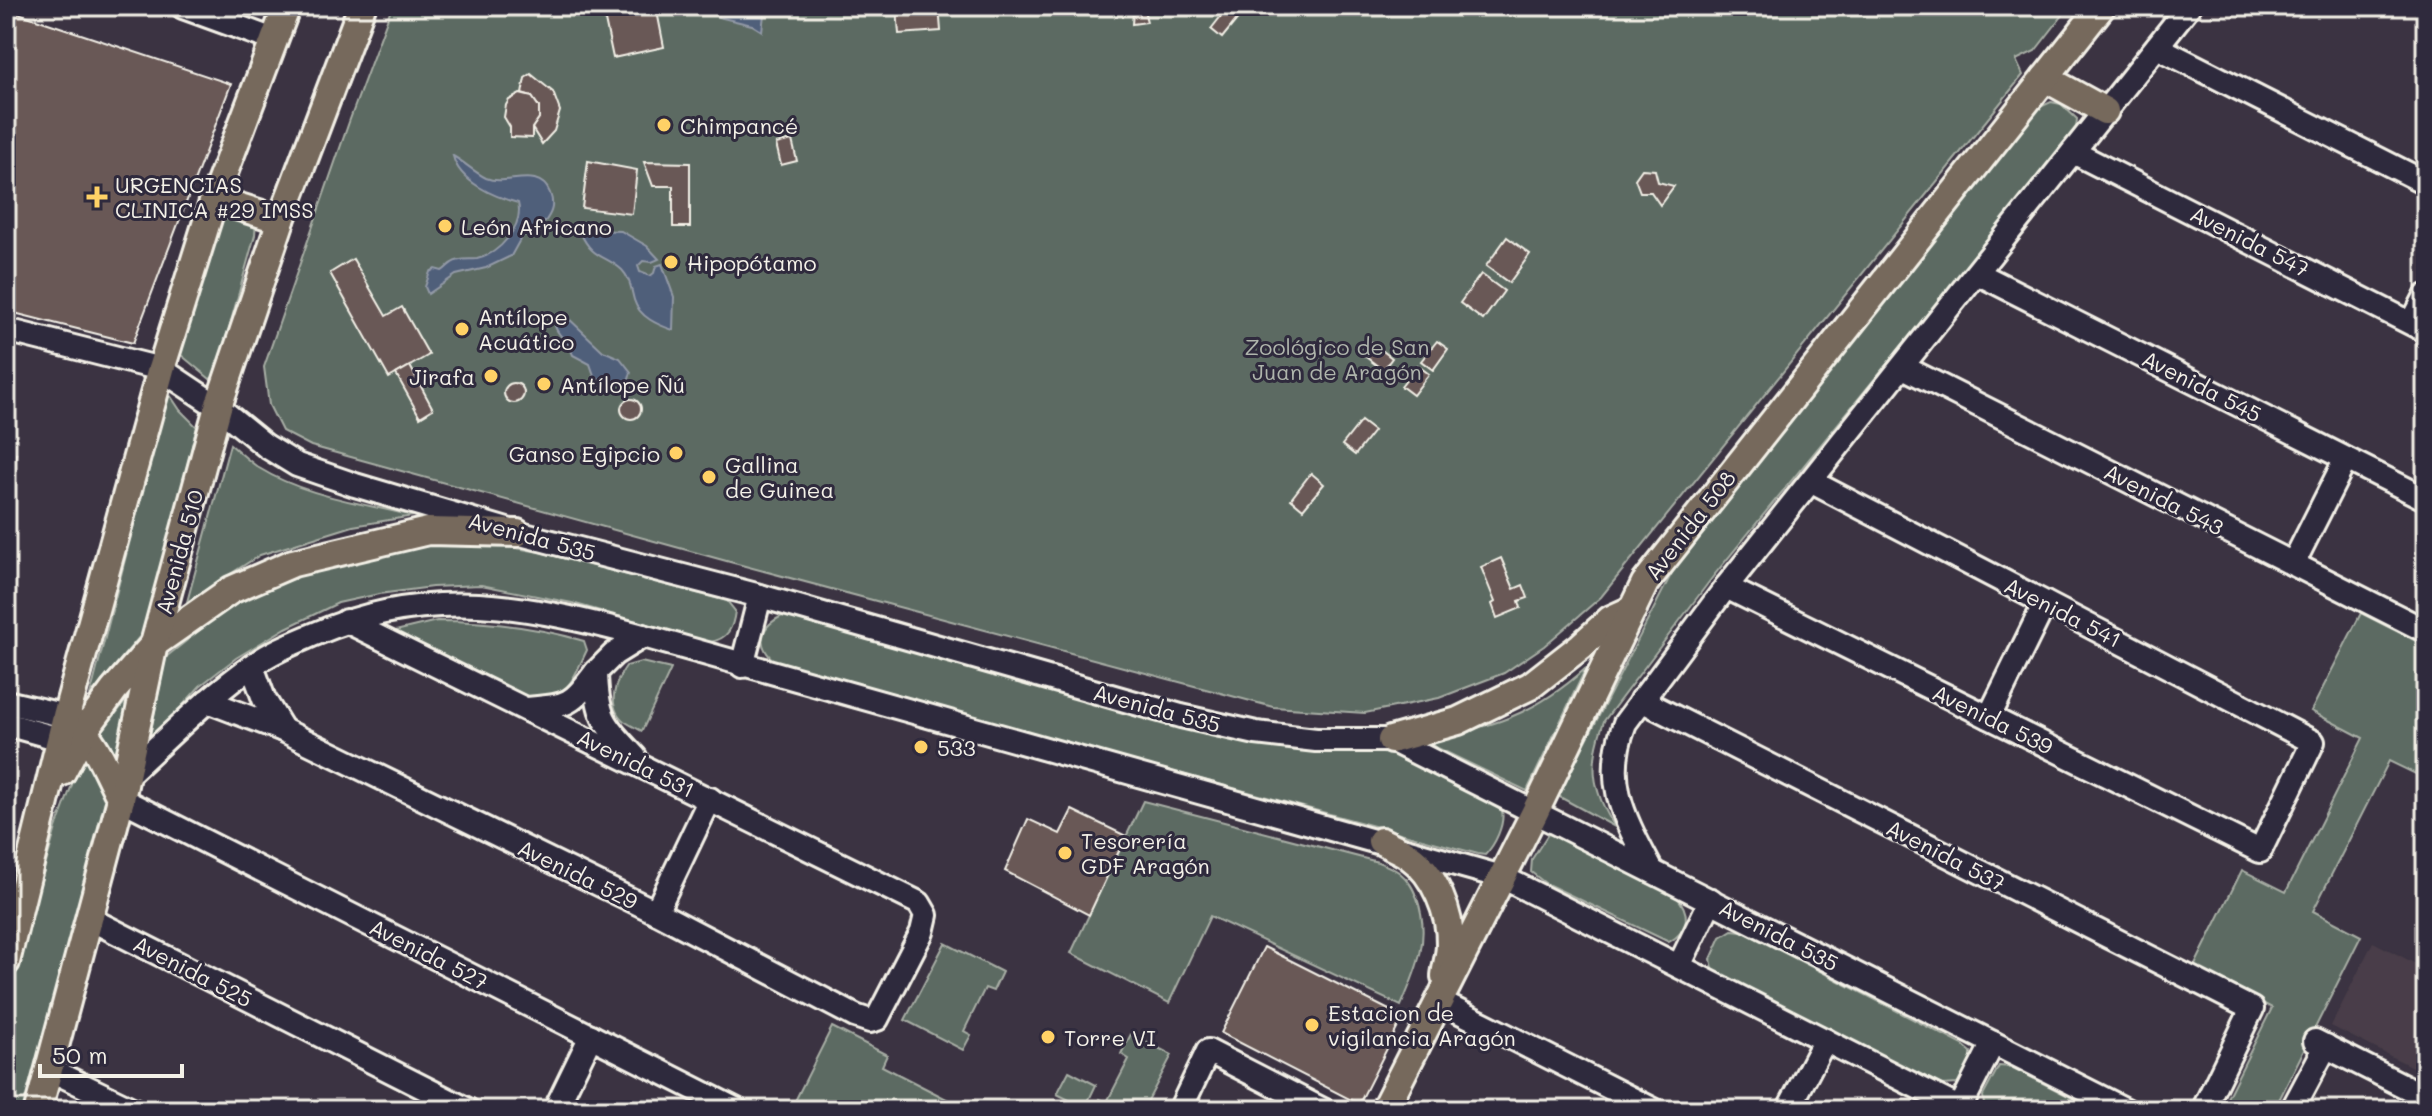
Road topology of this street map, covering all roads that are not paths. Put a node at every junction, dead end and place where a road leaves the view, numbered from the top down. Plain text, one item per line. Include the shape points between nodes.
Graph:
1 (287, 6) edge
2 (362, 6) edge
3 (2102, 6) edge
4 (2189, 6) edge
5 (183, 7) edge
6 (274, 40) junction
7 (2157, 47) junction
8 (2045, 78) junction
9 (2105, 111) junction
10 (2073, 152) junction
11 (2426, 183) edge
12 (214, 199) junction
13 (281, 220) junction
14 (1977, 273) junction
15 (2426, 296) edge
16 (2419, 327) edge
17 (6, 330) edge
18 (1903, 367) junction
19 (161, 369) junction
20 (218, 407) junction
21 (2346, 459) junction
22 (1812, 482) junction
23 (2426, 499) edge
24 (517, 533) junction
25 (2293, 564) junction
26 (1726, 587) junction
27 (760, 596) junction
28 (2045, 603) junction
29 (1633, 609) junction
30 (346, 621) junction
31 (2426, 631) edge
32 (643, 636) junction
33 (154, 644) junction
34 (252, 666) junction
35 (742, 666) junction
36 (596, 672) junction
37 (1641, 700) junction
38 (207, 701) junction
39 (6, 702) edge
40 (526, 709) junction
41 (1989, 717) junction
42 (6, 724) edge
43 (70, 729) junction
44 (283, 730) junction
45 (1391, 740) junction
46 (644, 766) junction
47 (123, 787) junction
48 (710, 799) junction
49 (1535, 812) junction
50 (1381, 841) junction
51 (2260, 851) joint
52 (1652, 871) junction
53 (1502, 877) junction
54 (1711, 900) junction
55 (656, 912) junction
56 (90, 919) junction
57 (11, 922) edge
58 (6, 962) edge
59 (1679, 966) junction
60 (1440, 1002) junction
61 (870, 1021) joint
62 (591, 1036) junction
63 (1825, 1040) junction
64 (1993, 1043) junction
65 (49, 1069) junction
66 (2426, 1097) edge
67 (1961, 1109) edge
68 (38, 1110) edge
69 (134, 1110) edge
70 (468, 1110) edge
71 (555, 1110) edge
72 (737, 1110) edge
73 (1180, 1110) edge
74 (1323, 1110) edge
75 (1384, 1110) edge
76 (1654, 1110) edge
77 (1788, 1110) edge
78 (2126, 1110) edge
79 (2203, 1110) edge
80 (2292, 1110) edge

1 - 6 main road
2 - 13 main road, Avenida 510
3 - 8 main road, Avenida 508
4 - 7 street
5 - 6 street
6 - 12 main road
7 - 9 street
7 - 11 street
8 - 9 main road
8 - 29 main road, Avenida 508 via 1681,534
9 - 10 street
10 - 14 street
10 - 16 street, Avenida 547
12 - 13 main road
12 - 19 main road
13 - 20 main road, Avenida 510
14 - 18 street
14 - 21 street, Avenida 545
15 - 16 street
17 - 19 street, Avenida 535
18 - 22 street
18 - 25 street, Avenida 543
19 - 20 street, Avenida 535
19 - 43 main road
20 - 24 street, Avenida 535 via 297,465
20 - 33 main road, Avenida 510
21 - 23 street, Avenida 545
21 - 25 street
22 - 26 street
22 - 28 street, Avenida 541
24 - 27 street, Avenida 535
24 - 33 main road via 428,531 293,563 231,590
25 - 31 street, Avenida 543
26 - 37 street
26 - 41 street, Avenida 539
27 - 35 street
27 - 45 street, Avenida 535 via 1241,730 1316,740
28 - 41 street
28 - 51 street, Avenida 541 via 2313,742
29 - 45 main road via 1611,619 1530,686 1458,721
29 - 49 main road, Avenida 508
30 - 32 street via 413,606 475,604 513,606
30 - 34 street
30 - 40 street, Avenida 531
32 - 35 street
32 - 36 street
33 - 43 main road
33 - 47 main road, Avenida 510
34 - 38 street
34 - 44 street
35 - 50 street
36 - 40 street via 574,701
36 - 46 street via 597,703 604,720
37 - 52 street via 1616,746 1614,769 1620,803
37 - 79 street, Avenida 537 via 2252,1009
38 - 44 street, Avenida 529
38 - 47 street
39 - 43 street
40 - 46 street, Avenida 531
41 - 51 street, Avenida 539
42 - 43 street
43 - 47 main road
43 - 57 main road
44 - 55 street, Avenida 529
45 - 49 street, Avenida 535
46 - 48 street, Avenida 531
47 - 56 main road, Avenida 510
47 - 62 street, Avenida 527
48 - 55 street
48 - 61 street, Avenida 531 via 924,908 922,932 883,1009
49 - 52 street, Avenida 535
49 - 53 main road, Avenida 508
50 - 53 street
50 - 60 main road via 1411,857 1441,898 1450,946
52 - 54 street, Avenida 535
53 - 59 street
53 - 60 main road, Avenida 508
54 - 59 street
54 - 64 street, Avenida 535
55 - 61 street, Avenida 529
56 - 65 main road, Avenida 510
56 - 70 street, Avenida 525
57 - 58 main road
59 - 63 street
60 - 75 main road, Avenida 508
60 - 76 street
62 - 71 street
62 - 72 street, Avenida 527
63 - 67 street
63 - 77 street
64 - 67 street
64 - 78 street, Avenida 535
65 - 68 main road, Avenida 510
65 - 69 street
66 - 80 street via 2320,1044
73 - 74 street via 1208,1051

